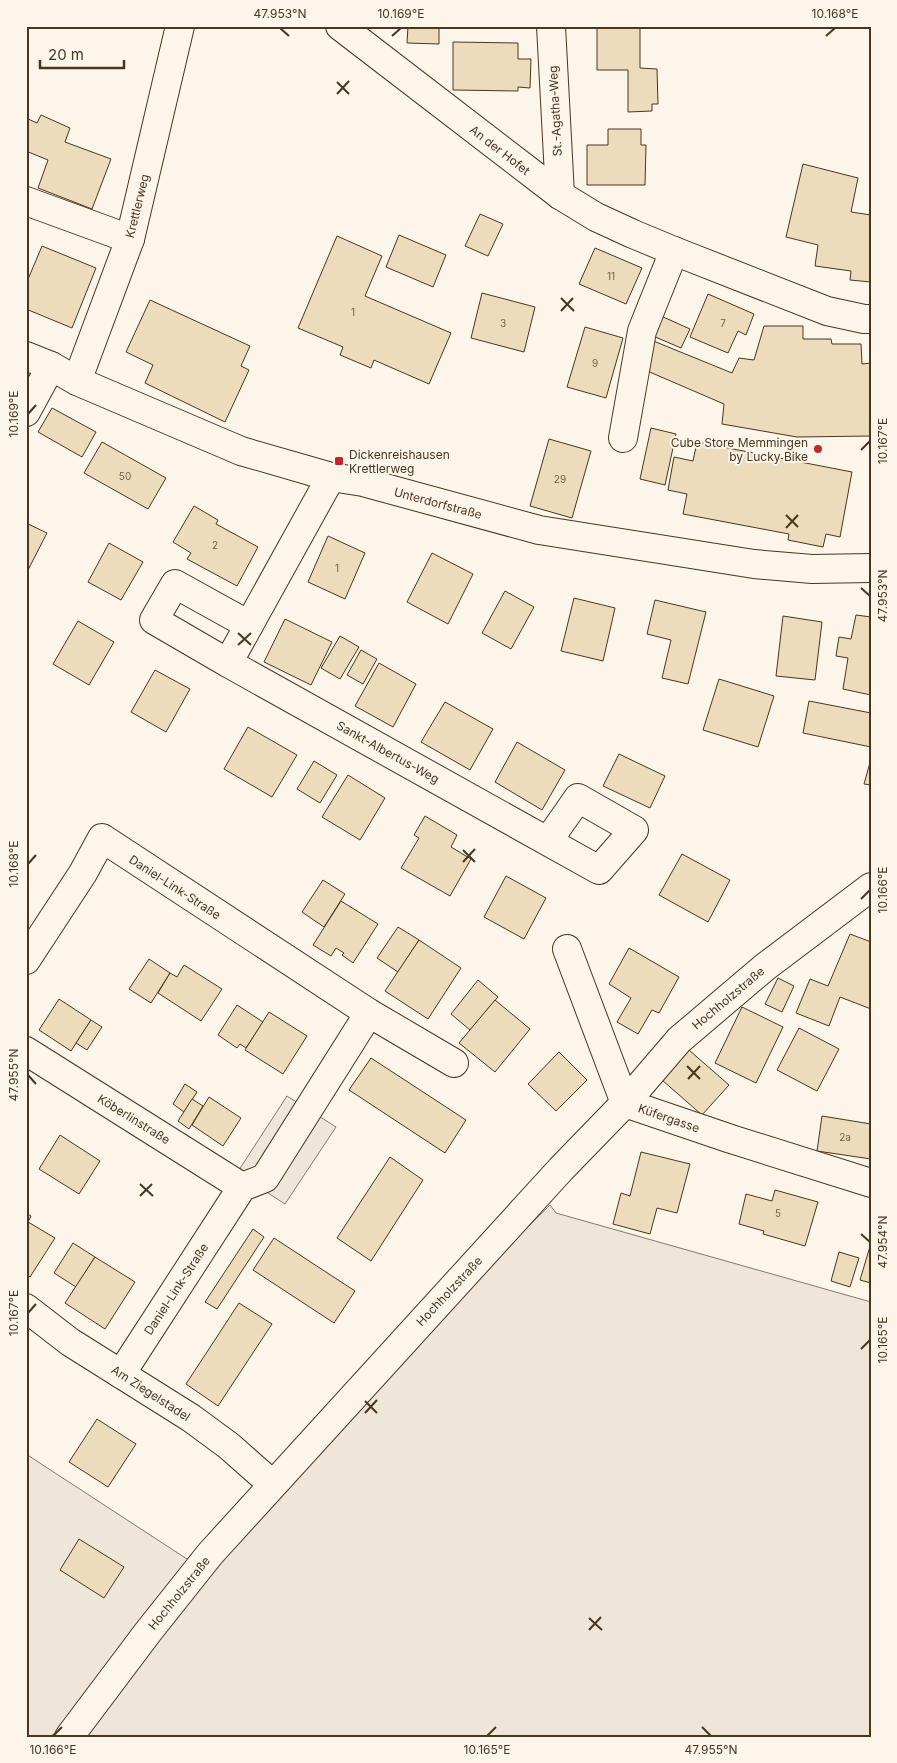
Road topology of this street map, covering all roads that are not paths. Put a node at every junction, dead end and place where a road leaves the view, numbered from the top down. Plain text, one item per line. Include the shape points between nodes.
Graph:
1 (180, 26) edge
2 (340, 26) edge
3 (551, 26) edge
4 (560, 195) junction
5 (26, 201) edge
6 (130, 239) junction
7 (674, 251) junction
8 (871, 319) edge
9 (26, 356) edge
10 (51, 366) junction
11 (77, 380) junction
12 (26, 412) edge
13 (623, 438) dead end
14 (331, 477) junction
15 (871, 568) edge
16 (249, 625) junction
17 (228, 663) junction
18 (548, 841) dead end
19 (871, 887) edge
20 (567, 949) dead end
21 (26, 960) edge
22 (369, 1013) junction
23 (26, 1051) edge
24 (454, 1063) dead end
25 (625, 1103) junction
26 (871, 1183) edge
27 (242, 1187) junction
28 (26, 1308) edge
29 (121, 1374) junction
30 (272, 1484) junction
31 (69, 1737) edge

1 - 6 street, Krettlerweg
2 - 4 street, An der Hofet
3 - 4 street, St.-Agatha-Weg
4 - 7 street, An der Hofet via 596,217
5 - 6 street
6 - 11 street, Krettlerweg
7 - 8 street, An der Hofet via 827,311
7 - 13 street via 642,331
9 - 10 street, Unterdorfstraße
10 - 11 street, Unterdorfstraße
10 - 12 street
11 - 14 street, Unterdorfstraße via 241,451
14 - 15 street, Unterdorfstraße via 363,482 539,530 754,564 812,569
14 - 16 street
16 - 17 street
16 - 17 street, Sankt-Albertus-Weg via 175,584 154,620
17 - 18 street, Sankt-Albertus-Weg
19 - 25 street, Hochholzstraße via 765,966 679,1040
20 - 25 street, Küfergasse
21 - 22 street, Daniel-Link-Straße via 102,838
22 - 24 street, Daniel-Link-Straße
22 - 27 street via 265,1178
23 - 27 street, Köberlinstraße
25 - 26 street, Küfergasse
25 - 30 street, Hochholzstraße
27 - 29 street, Daniel-Link-Straße
28 - 29 street, Am Ziegelstadel via 70,1342
29 - 30 street, Am Ziegelstadel via 229,1446
30 - 31 street, Hochholzstraße via 210,1554

